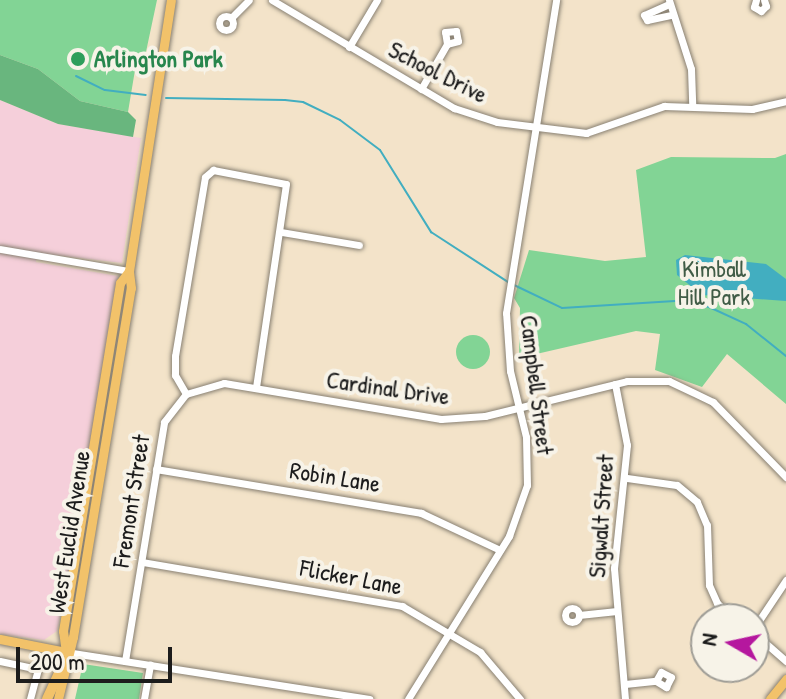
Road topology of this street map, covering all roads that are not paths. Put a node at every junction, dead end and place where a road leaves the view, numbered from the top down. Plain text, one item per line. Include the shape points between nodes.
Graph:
1 (171, 0) edge
2 (249, 0) edge
3 (272, 0) edge
4 (377, 0) edge
5 (556, 0) edge
6 (756, 0) edge
7 (765, 0) edge
8 (669, 2) edge
9 (671, 15) junction
10 (231, 18) dead end
11 (447, 44) dead end
12 (349, 47) junction
13 (421, 89) junction
14 (786, 101) edge
15 (692, 105) junction
16 (536, 129) junction
17 (281, 232) junction
18 (359, 245) dead end
19 (0, 249) edge
20 (129, 271) junction
21 (615, 384) junction
22 (256, 388) junction
23 (186, 394) junction
24 (518, 408) junction
25 (156, 469) junction
26 (786, 477) edge
27 (627, 478) junction
28 (500, 550) junction
29 (142, 562) junction
30 (786, 580) edge
31 (717, 603) edge
32 (770, 605) edge
33 (617, 611) junction
34 (579, 615) dead end
35 (449, 631) junction
36 (0, 639) edge
37 (770, 646) edge
38 (65, 657) junction
39 (0, 661) edge
40 (125, 661) junction
41 (786, 661) edge
42 (150, 665) junction
43 (786, 679) edge
44 (656, 681) dead end
45 (625, 684) junction
46 (30, 699) edge
47 (47, 699) edge
48 (58, 699) edge
49 (144, 699) edge
50 (369, 699) edge
51 (408, 699) edge
52 (520, 699) edge
53 (625, 699) edge
54 (770, 699) edge

1 - 20 main road, West Euclid Avenue
2 - 10 street
3 - 12 street, School Drive
4 - 12 street
5 - 16 street, Campbell Street
6 - 7 street via 754,7 761,11
8 - 9 street
8 - 9 street via 644,15 647,20
9 - 15 street via 691,69
11 - 13 street
12 - 13 street, School Drive
13 - 16 street, School Drive via 476,117
14 - 15 street, School Drive via 752,109
15 - 16 street, School Drive via 651,109 586,133
16 - 24 street, Campbell Street via 506,342
17 - 18 street
17 - 22 street
17 - 23 street via 286,184 209,171 175,356 175,375
19 - 20 street
20 - 38 main road, West Euclid Avenue via 120,283 63,631
21 - 24 street, Cardinal Drive
21 - 26 street, Cardinal Drive via 653,379 688,387 722,410
21 - 27 street, Sigwalt Street
22 - 23 street, Cardinal Drive via 224,383
22 - 24 street, Cardinal Drive via 441,419
23 - 25 street, Fremont Street via 168,412
24 - 28 street, Campbell Street via 527,447 527,485
25 - 28 street, Robin Lane via 421,513
25 - 29 street, Fremont Street
27 - 31 street via 677,485 697,502 707,525 709,585
27 - 33 street, Sigwalt Street via 614,559
28 - 35 street, Campbell Street
29 - 35 street, Flicker Lane via 380,600 413,610
29 - 40 street, Fremont Street
30 - 32 street
33 - 34 street
33 - 45 street, Sigwalt Street
35 - 51 street, Campbell Street
35 - 52 street, Flicker Lane via 489,660
36 - 38 main road
37 - 41 street
38 - 40 street
38 - 47 highway
38 - 48 main road, West Euclid Avenue
39 - 46 street via 38,669
40 - 42 street
42 - 49 street
42 - 50 street
43 - 54 main road
44 - 45 street
45 - 53 street, Sigwalt Street

